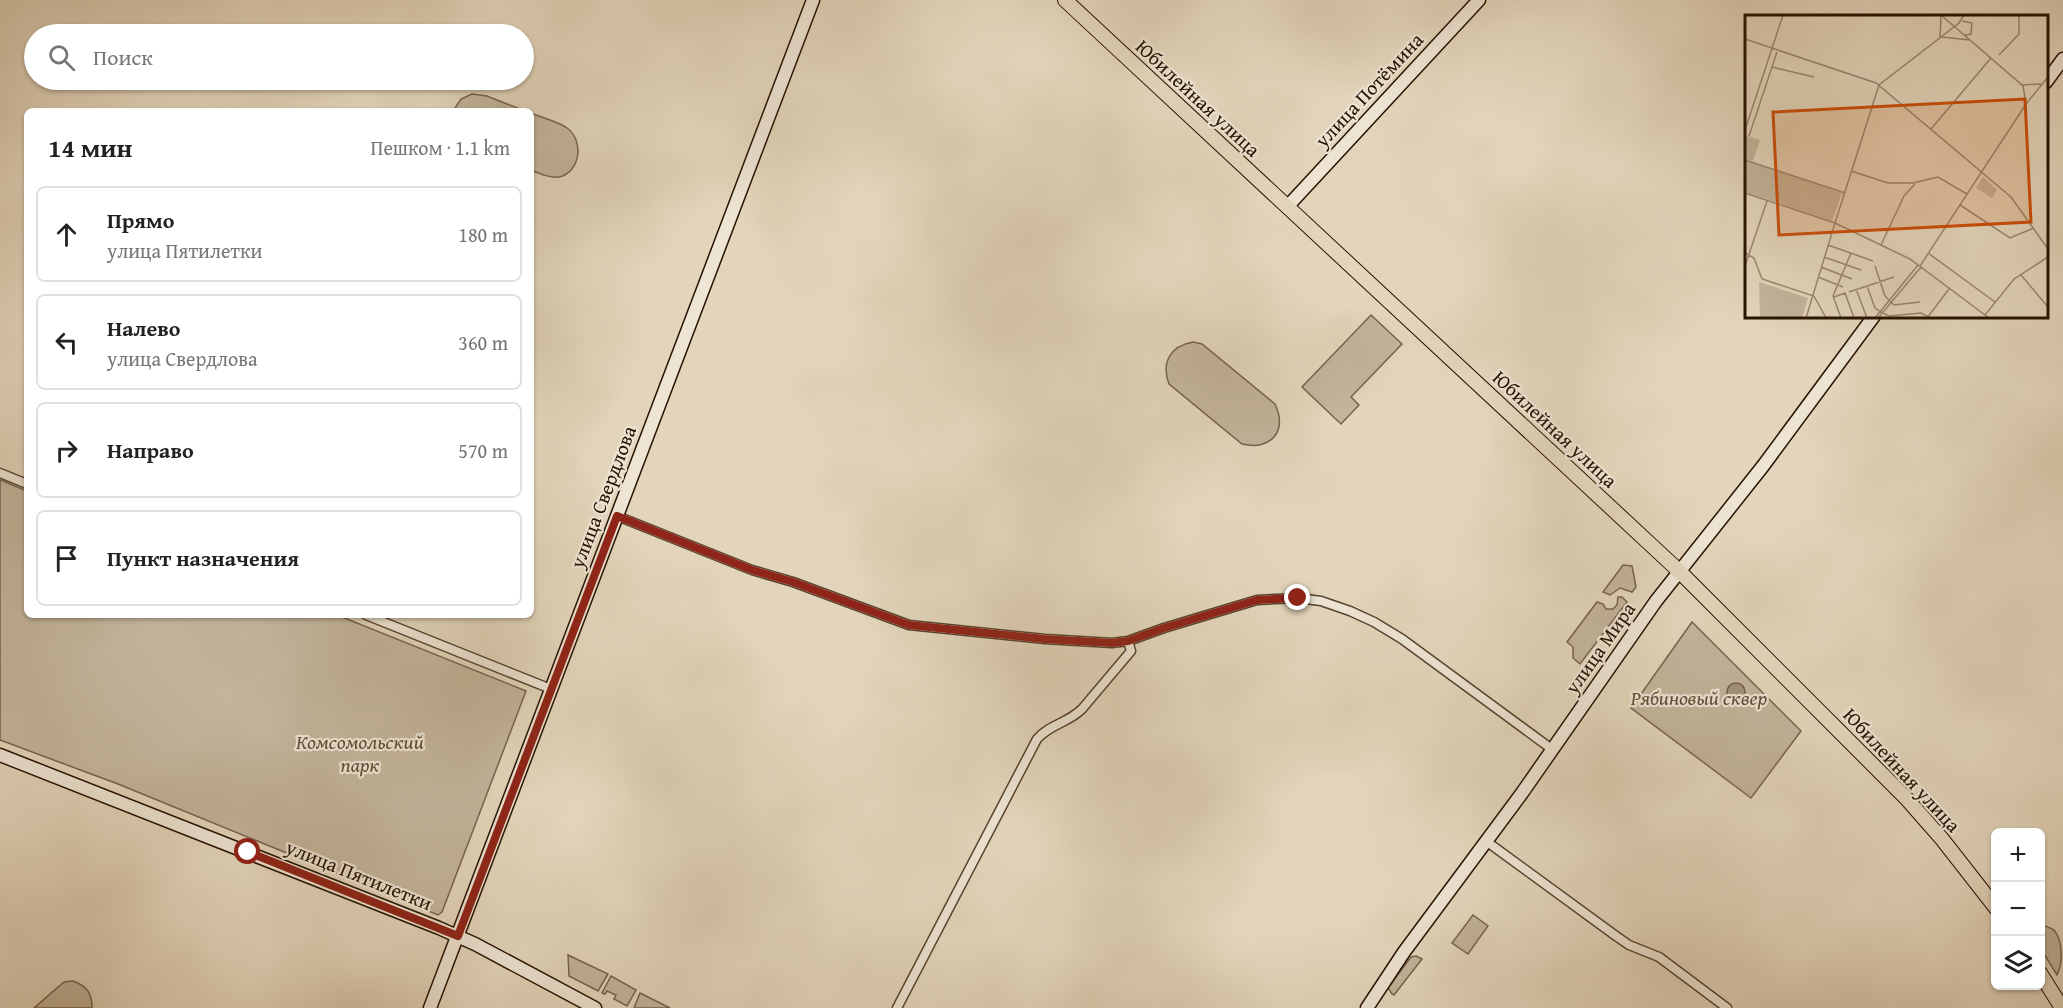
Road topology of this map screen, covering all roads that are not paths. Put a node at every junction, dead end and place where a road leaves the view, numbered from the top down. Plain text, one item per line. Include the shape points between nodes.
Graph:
1 (813, 0) edge
2 (1065, 0) edge
3 (1479, 0) edge
4 (2063, 59) edge
5 (2048, 79) edge
6 (1287, 207) junction
7 (1873, 318) edge
8 (0, 473) edge
9 (24, 483) edge
10 (617, 516) junction
11 (1679, 571) junction
12 (374, 618) edge
13 (1128, 641) junction
14 (551, 689) junction
15 (1553, 750) junction
16 (0, 755) edge
17 (1486, 841) junction
18 (1991, 903) edge
19 (458, 936) junction
20 (2045, 981) edge
21 (430, 1008) edge
22 (595, 1008) edge
23 (897, 1008) edge
24 (1367, 1008) edge
25 (1727, 1008) edge
26 (2062, 1008) edge

1 - 10 main road, улица Свердлова
2 - 6 main road, Юбилейная улица
3 - 6 main road, улица Потёмина
4 - 5 main road
6 - 11 main road, Юбилейная улица
7 - 11 main road, улица Мира
8 - 9 street
10 - 13 street via 758,572 909,625 1044,639
10 - 14 main road, улица Свердлова
11 - 15 main road, улица Мира
11 - 18 main road, Юбилейная улица via 1906,798
12 - 14 street
13 - 15 street via 1257,600 1321,601 1371,621 1402,639
13 - 23 street via 1131,651 1082,709 1073,718 1045,729 1037,739
14 - 19 main road, улица Свердлова
15 - 17 main road, улица Мира
16 - 19 main road, улица Пятилетки
17 - 24 main road, улица Мира
17 - 25 street via 1616,936 1659,957
19 - 21 main road, улица Свердлова
19 - 22 main road, улица Пятилетки
20 - 26 main road

